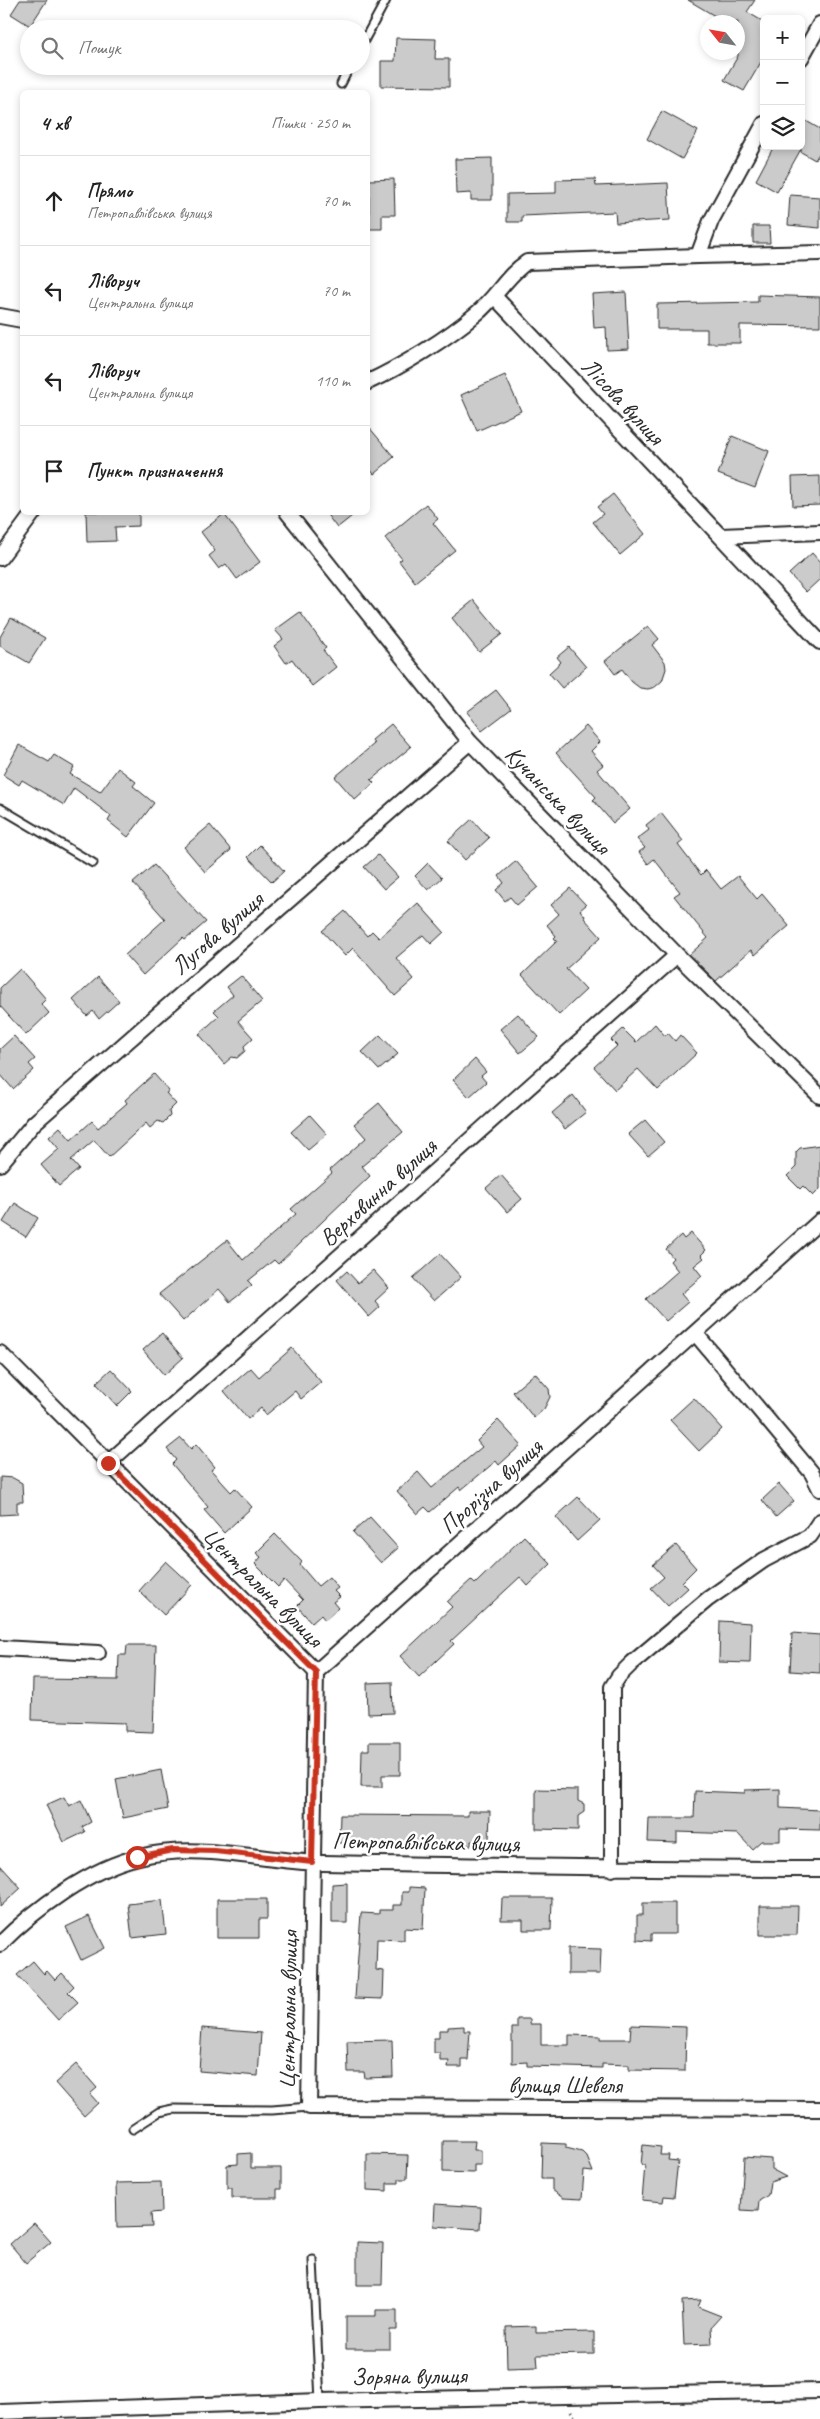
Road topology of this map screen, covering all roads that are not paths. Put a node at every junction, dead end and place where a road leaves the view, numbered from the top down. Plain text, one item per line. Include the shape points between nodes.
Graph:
1 (386, 0) edge
2 (820, 24) edge
3 (370, 29) edge
4 (805, 51) edge
5 (346, 75) edge
6 (341, 84) dead end
7 (760, 131) edge
8 (820, 253) edge
9 (698, 256) junction
10 (494, 296) junction
11 (0, 316) edge
12 (20, 320) edge
13 (370, 381) edge
14 (32, 515) edge
15 (289, 515) edge
16 (820, 532) edge
17 (721, 536) junction
18 (0, 558) edge
19 (820, 642) edge
20 (470, 742) junction
21 (0, 808) edge
22 (93, 863) dead end
23 (677, 955) junction
24 (820, 1096) edge
25 (0, 1164) edge
26 (820, 1221) edge
27 (696, 1334) junction
28 (0, 1353) edge
29 (108, 1463) junction
30 (820, 1489) edge
31 (820, 1521) edge
32 (0, 1648) edge
33 (98, 1653) dead end
34 (316, 1672) junction
35 (312, 1862) junction
36 (612, 1869) junction
37 (820, 1869) edge
38 (0, 1944) edge
39 (309, 2107) junction
40 (820, 2109) edge
41 (133, 2129) dead end
42 (313, 2260) dead end
43 (820, 2391) edge
44 (320, 2401) junction
45 (0, 2412) edge

1 - 3 lane
2 - 4 street
5 - 6 lane
7 - 9 street via 715,213
8 - 9 street
9 - 10 street via 527,262 517,268
10 - 13 street via 477,314 450,334
10 - 17 street, Лісова вулиця
11 - 12 street
14 - 18 street
15 - 20 street, Кучанська вулиця
16 - 17 street
17 - 19 street, Лісова вулиця
20 - 23 street, Кучанська вулиця
20 - 25 street, Лугова вулиця via 34,1123
21 - 22 lane
23 - 24 street, Кучанська вулиця
23 - 29 street, Верховинна вулиця
26 - 27 street, Прорізна вулиця
27 - 30 street via 812,1473
27 - 34 street, Прорізна вулиця
28 - 29 street, Центральна вулиця
29 - 34 street, Центральна вулиця
31 - 36 street via 810,1536 764,1560 708,1599 631,1664 612,1687
32 - 33 street
34 - 35 street, Центральна вулиця
35 - 36 street, Петропавлівська вулиця
35 - 38 street, Петропавлівська вулиця via 215,1851 173,1850 137,1857 97,1872 54,1900
35 - 39 street, Центральна вулиця
36 - 37 street, Петропавлівська вулиця
39 - 40 street, вулиця Шевеля
39 - 41 lane via 173,2109 159,2112
42 - 44 lane
43 - 44 street, Зоряна вулиця
44 - 45 street, Зоряна вулиця

